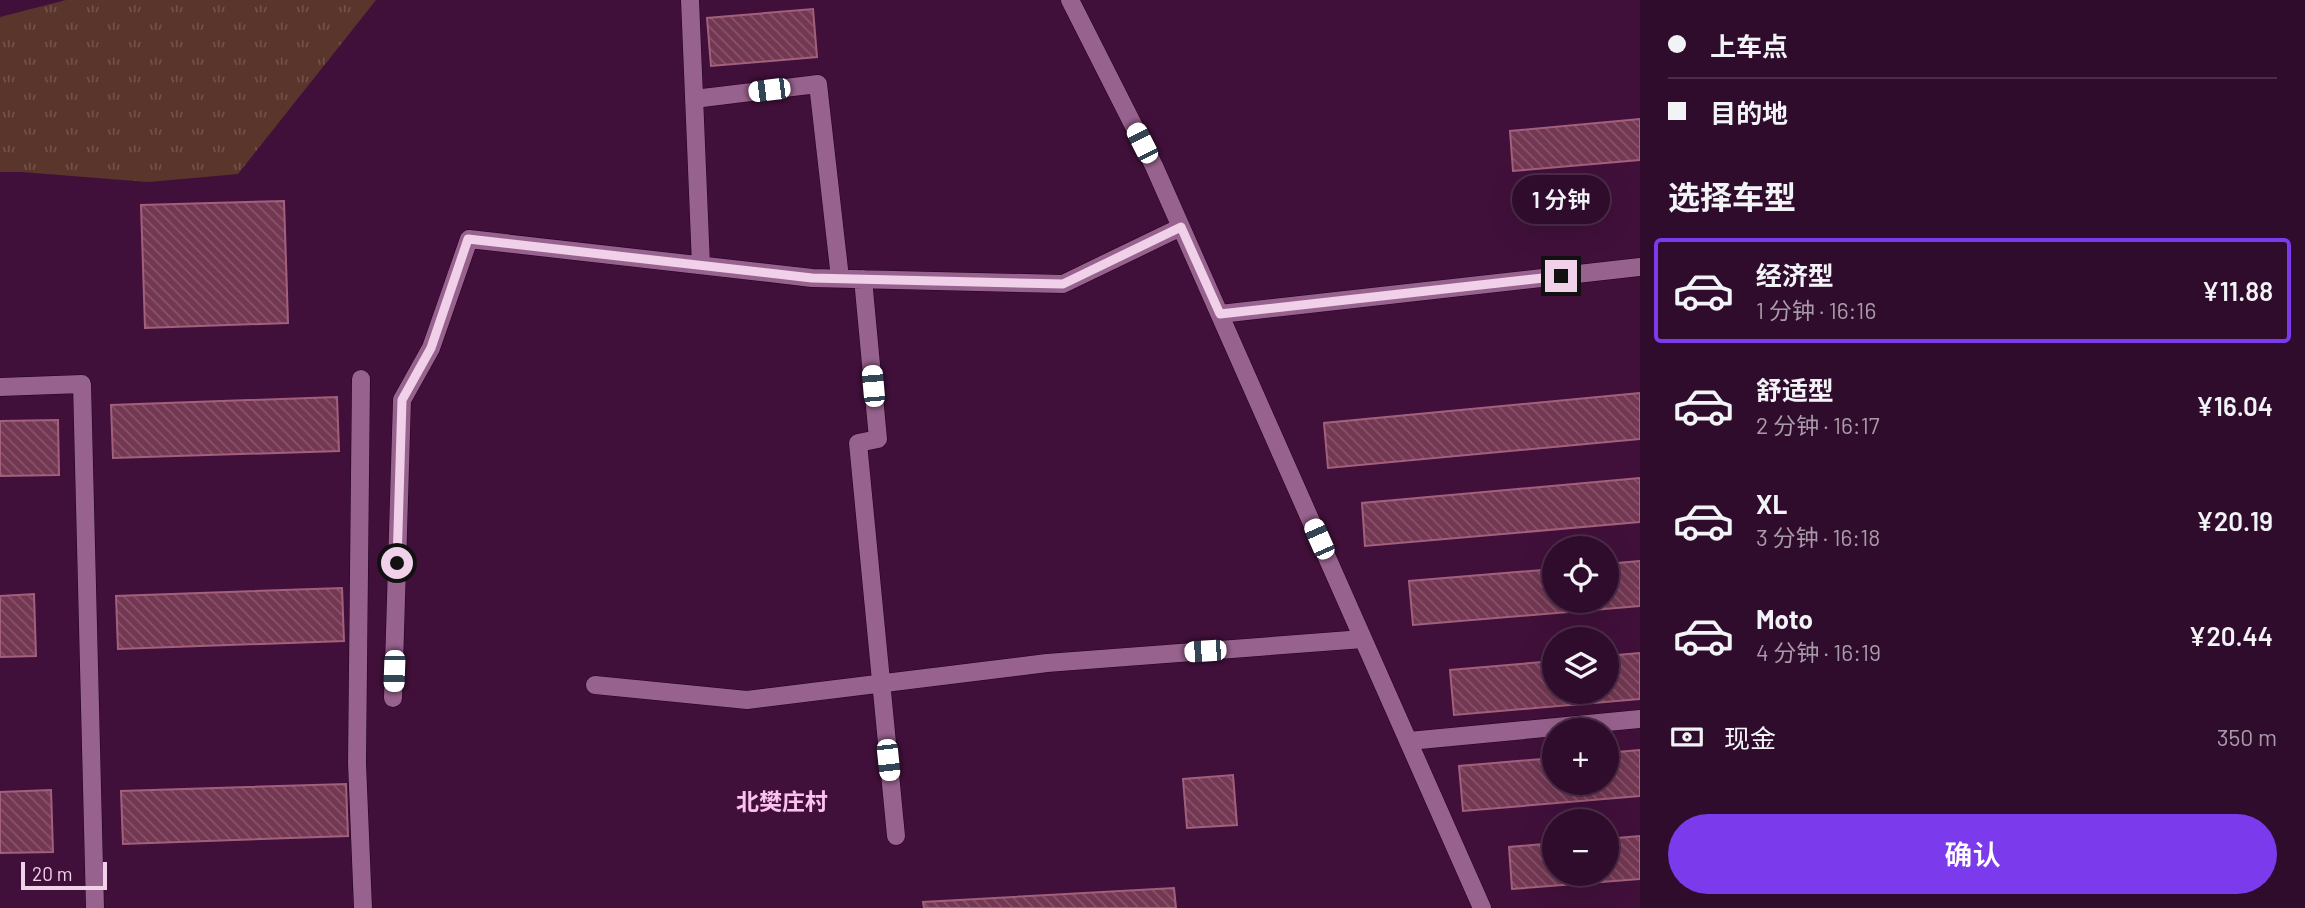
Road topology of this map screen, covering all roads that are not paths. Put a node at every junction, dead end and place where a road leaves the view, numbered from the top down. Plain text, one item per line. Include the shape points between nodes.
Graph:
1 (690, 0) edge
2 (1070, 0) edge
3 (694, 99) junction
4 (1181, 227) junction
5 (701, 265) junction
6 (1640, 267) edge
7 (840, 278) junction
8 (863, 279) junction
9 (1220, 314) junction
10 (361, 379) dead end
11 (0, 387) edge
12 (1363, 639) junction
13 (881, 683) junction
14 (595, 685) dead end
15 (393, 698) dead end
16 (1640, 719) edge
17 (1409, 741) junction
18 (896, 836) dead end
19 (95, 908) edge
20 (363, 908) edge
21 (1482, 908) edge

1 - 3 street
2 - 4 street
3 - 5 street
3 - 7 street via 818,84
4 - 8 street via 1063,284
4 - 9 street
5 - 7 street
5 - 15 street via 468,239 431,348 402,400
6 - 9 street
7 - 8 street
8 - 13 street via 877,439 858,443
9 - 12 street
10 - 20 street via 357,763
11 - 19 street via 82,384
12 - 13 street via 1047,663
12 - 17 street
13 - 14 street via 747,700
13 - 18 street
16 - 17 street
17 - 21 street

